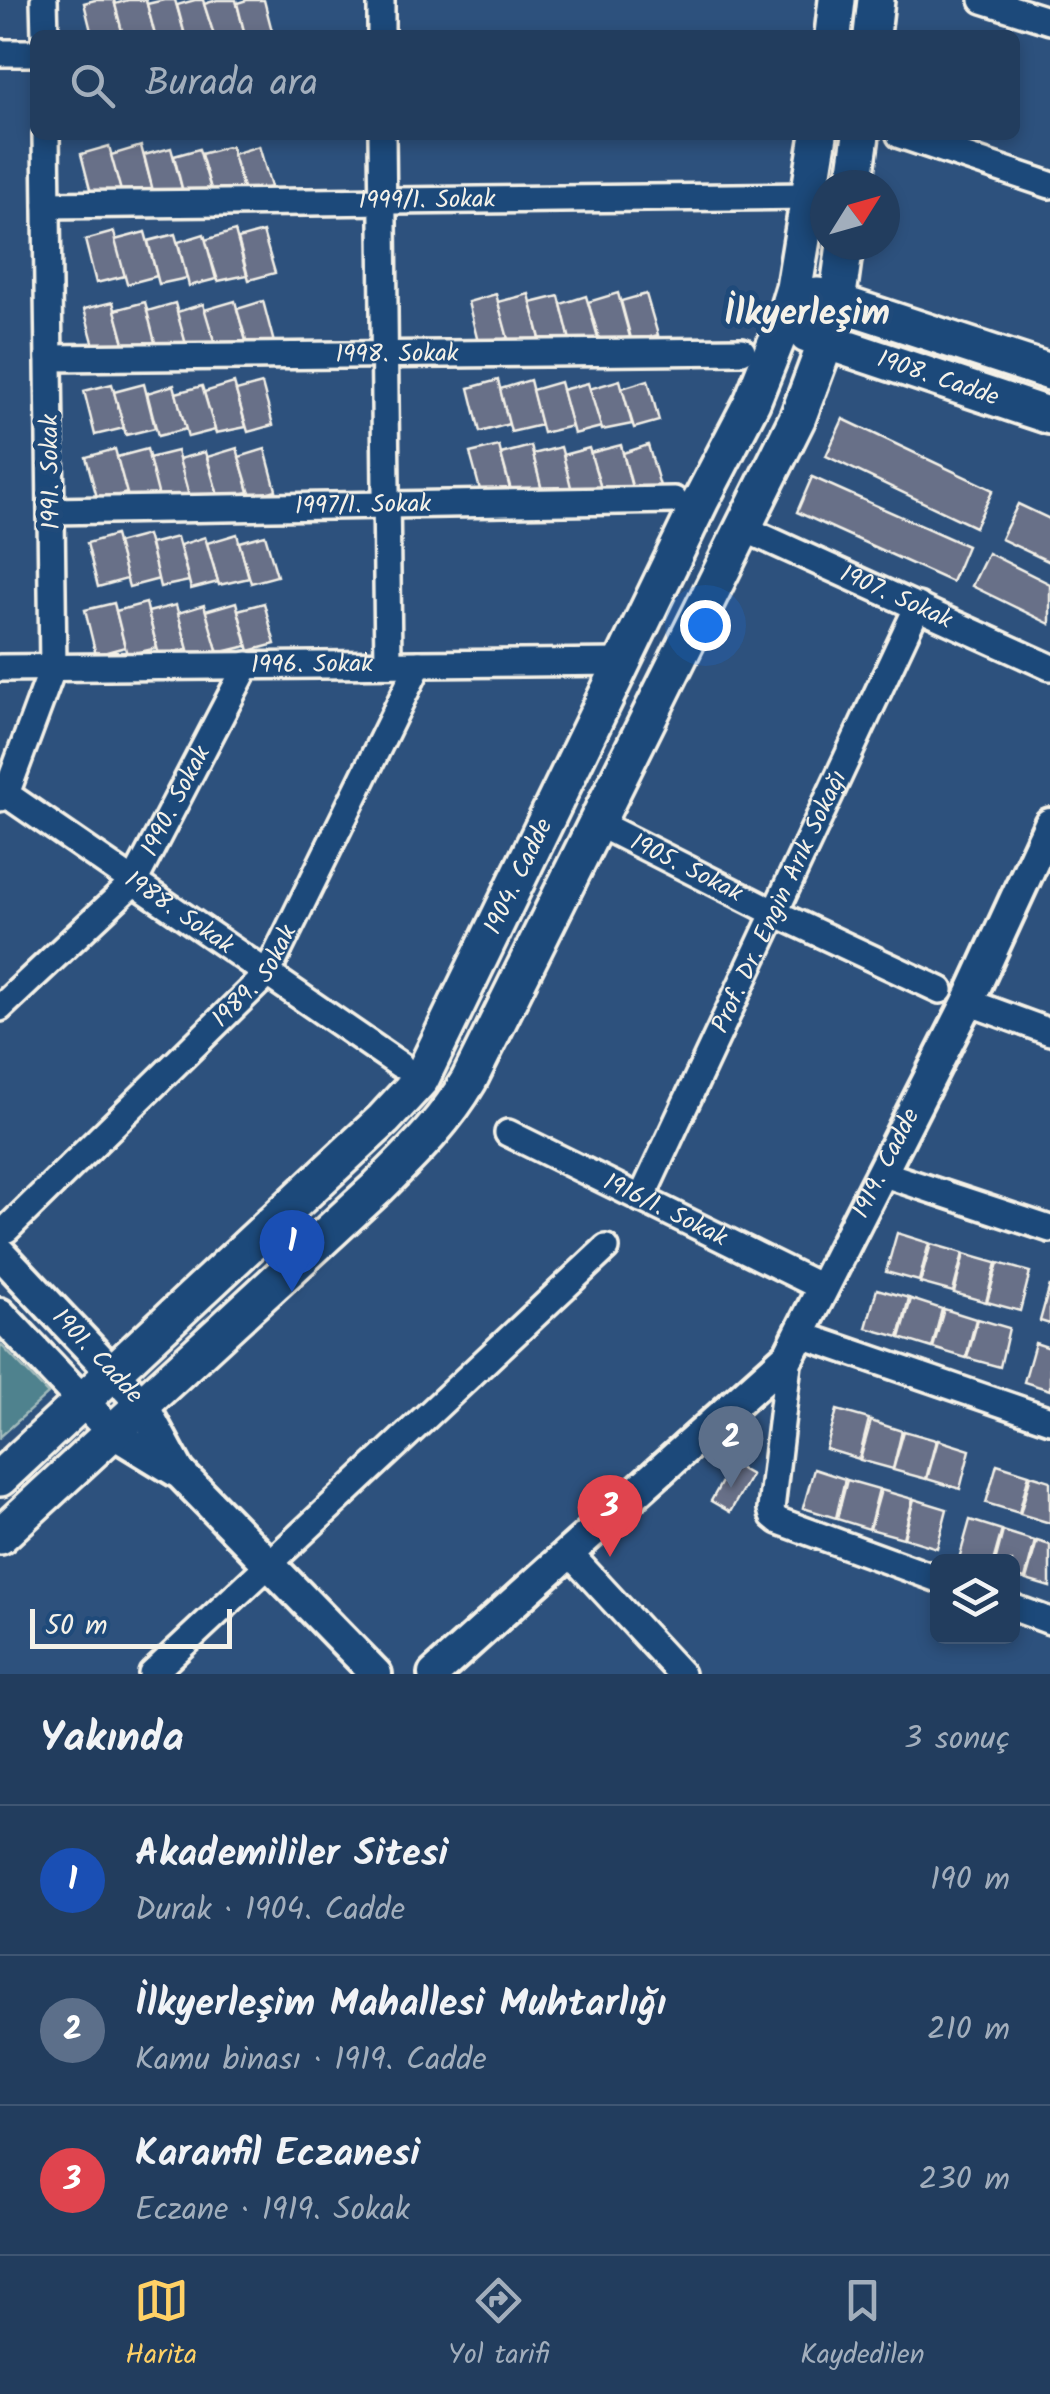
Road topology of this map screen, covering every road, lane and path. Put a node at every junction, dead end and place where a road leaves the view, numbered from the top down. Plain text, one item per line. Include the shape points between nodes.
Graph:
1 (44, 0) edge
2 (381, 0) edge
3 (837, 0) edge
4 (876, 0) edge
5 (982, 0) edge
6 (1050, 22) edge
7 (45, 30) edge
8 (381, 30) edge
9 (834, 30) edge
10 (873, 30) edge
11 (30, 52) edge
12 (0, 53) edge
13 (46, 140) edge
14 (382, 140) edge
15 (818, 140) edge
16 (860, 140) edge
17 (915, 140) edge
18 (856, 170) edge
19 (1050, 185) edge
20 (809, 196) junction
21 (383, 201) junction
22 (47, 205) junction
23 (843, 260) edge
24 (794, 288) junction
25 (837, 302) junction
26 (782, 327) junction
27 (826, 342) junction
28 (742, 352) dead end
29 (385, 355) junction
30 (49, 358) junction
31 (1050, 372) edge
32 (1050, 416) edge
33 (674, 500) dead end
34 (386, 505) junction
35 (51, 511) junction
36 (743, 528) junction
37 (918, 606) junction
38 (623, 662) junction
39 (388, 664) junction
40 (418, 664) junction
41 (247, 665) junction
42 (53, 667) junction
43 (1050, 667) edge
44 (0, 668) edge
45 (3, 796) edge
46 (597, 822) junction
47 (1050, 824) edge
48 (134, 882) junction
49 (775, 913) junction
50 (267, 974) junction
51 (940, 990) dead end
52 (968, 1002) junction
53 (0, 1008) edge
54 (1050, 1032) edge
55 (400, 1065) dead end
56 (508, 1133) dead end
57 (881, 1172) junction
58 (641, 1198) junction
59 (1050, 1229) edge
60 (4, 1241) edge
61 (606, 1248) dead end
62 (822, 1288) junction
63 (0, 1314) edge
64 (794, 1345) junction
65 (113, 1373) junction
66 (82, 1401) junction
67 (142, 1404) junction
68 (1050, 1420) edge
69 (112, 1432) junction
70 (181, 1474) junction
71 (0, 1478) edge
72 (0, 1536) edge
73 (569, 1553) junction
74 (270, 1566) junction
75 (930, 1576) edge
76 (1020, 1610) edge
77 (1050, 1621) edge
78 (152, 1674) edge
79 (376, 1674) edge
80 (434, 1674) edge
81 (682, 1674) edge

1 - 7 street
2 - 8 street
3 - 9 main road
4 - 10 main road
5 - 6 street
11 - 12 street
13 - 22 street, 1991. Sokak
14 - 21 street
15 - 20 main road, 1904. Cadde
16 - 18 main road
17 - 19 street
20 - 21 street, 1999/1. Sokak
20 - 24 main road, 1904. Cadde
21 - 22 street, 1999/1. Sokak
21 - 29 street
22 - 30 street, 1991. Sokak
23 - 25 main road, 1904. Cadde
24 - 25 main road, 1908. Cadde
24 - 26 main road, 1904. Cadde
25 - 27 main road, 1904. Cadde
25 - 31 main road, 1908. Cadde
26 - 27 main road, 1908. Cadde
26 - 38 main road, 1904. Cadde via 752,402
27 - 32 main road, 1908. Cadde
27 - 36 main road, 1904. Cadde
28 - 29 street, 1998. Sokak
29 - 30 street, 1998. Sokak
29 - 34 street
30 - 35 street, 1991. Sokak
33 - 34 street, 1997/1. Sokak
34 - 35 street, 1997/1. Sokak
34 - 39 street
35 - 42 street, 1991. Sokak
36 - 37 street, 1907. Sokak
36 - 46 main road, 1904. Cadde
37 - 43 street, 1907. Sokak
37 - 49 street, Prof. Dr. Engin Arık Sokağı
38 - 40 street, 1996. Sokak
38 - 65 main road, 1904. Cadde via 421,1079
39 - 40 street, 1996. Sokak
39 - 41 street, 1996. Sokak
40 - 50 street, 1989. Sokak
41 - 42 street, 1996. Sokak
41 - 48 street, 1990. Sokak
42 - 44 street, 1996. Sokak
42 - 45 street, 1991. Sokak
45 - 48 street, 1988. Sokak
46 - 49 street, 1905. Sokak
46 - 67 main road, 1904. Cadde via 454,1106 376,1189
47 - 52 street, 1919. Cadde
48 - 50 street, 1988. Sokak
48 - 53 street, 1990. Sokak
49 - 51 street, 1905. Sokak
49 - 58 street, Prof. Dr. Engin Arık Sokağı
50 - 55 street, 1988. Sokak
50 - 60 street, 1989. Sokak
52 - 54 street
52 - 57 street, 1919. Cadde
56 - 58 street, 1916/1. Sokak
57 - 59 street
57 - 62 street, 1919. Cadde
58 - 62 street, 1916/1. Sokak
60 - 65 street, 1901. Cadde
61 - 74 street
62 - 64 street, 1919. Cadde
63 - 66 street, 1901. Cadde
64 - 68 street
64 - 73 street
64 - 75 street, 1919. Cadde via 774,1516
65 - 66 main road, 1904. Cadde
65 - 67 street, 1901. Cadde
66 - 69 street, 1901. Cadde
66 - 71 main road, 1904. Cadde
67 - 69 main road, 1904. Cadde
67 - 70 street, 1901. Cadde
69 - 70 street, 1901. Cadde
69 - 72 main road, 1904. Cadde
70 - 74 street, 1901. Cadde
73 - 80 street
73 - 81 street
74 - 78 street
74 - 79 street, 1901. Cadde
76 - 77 street

